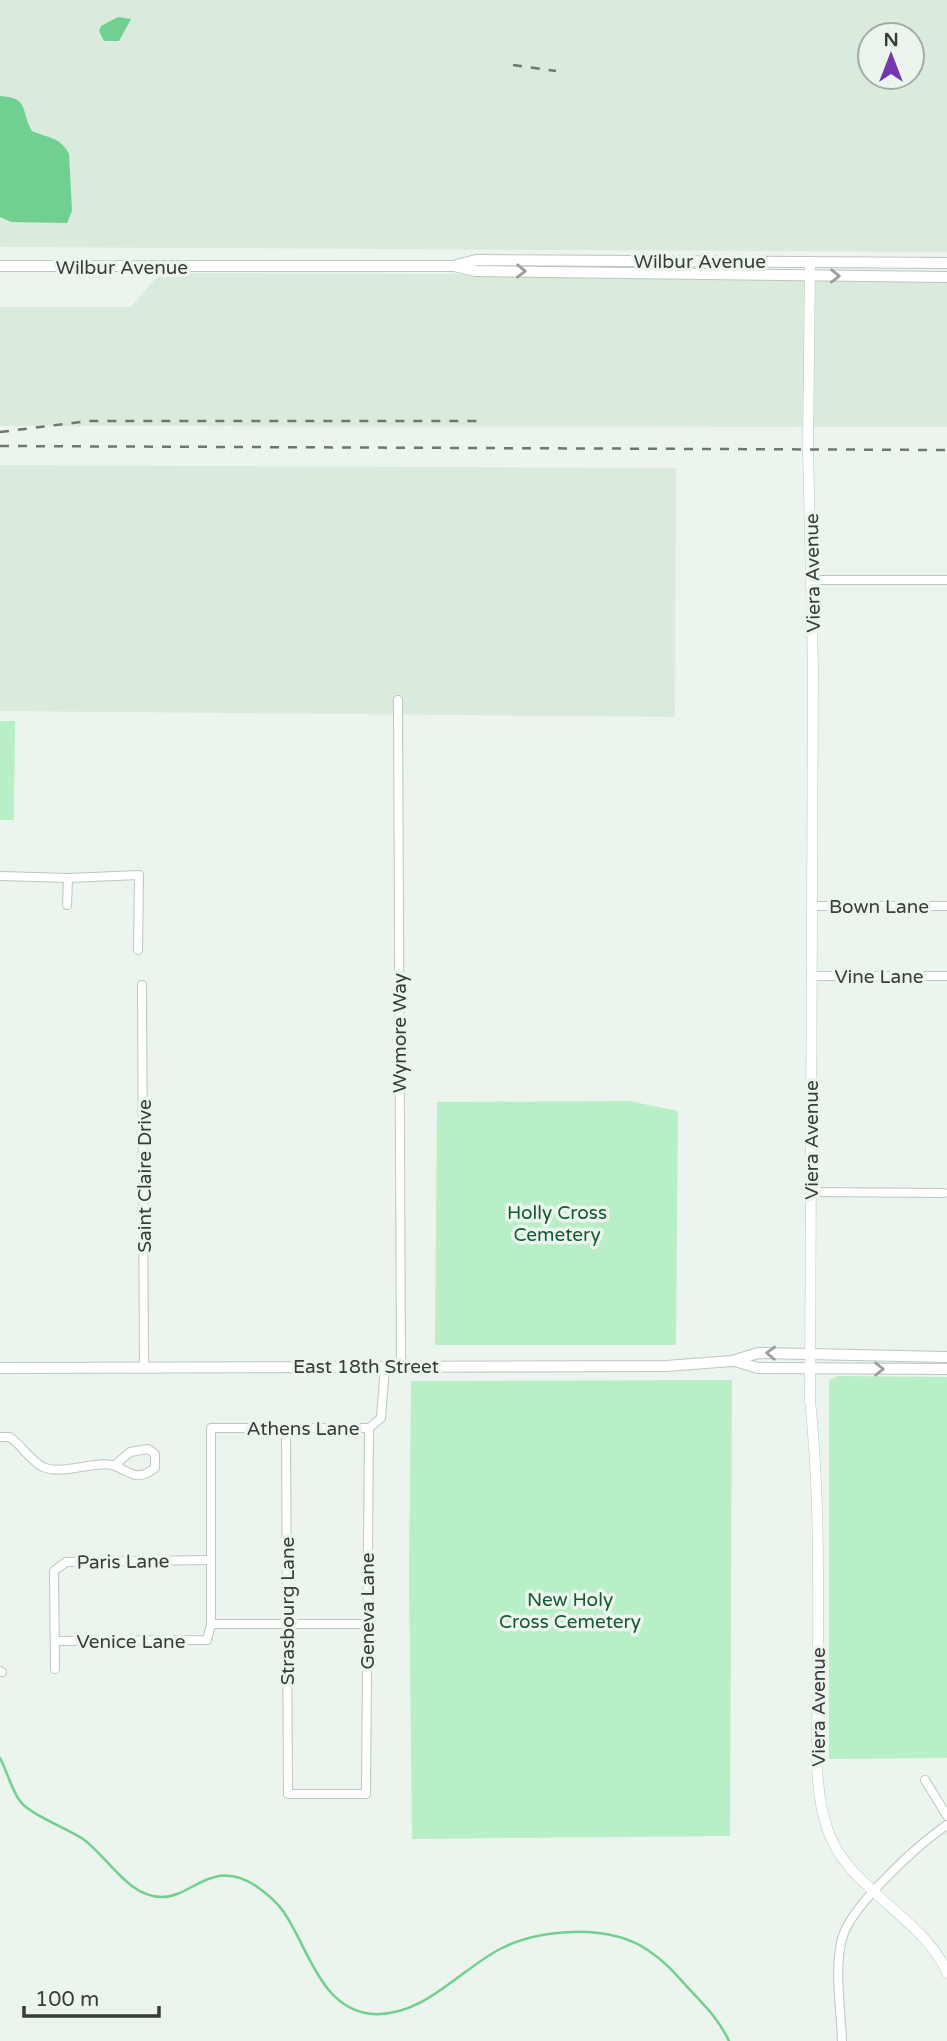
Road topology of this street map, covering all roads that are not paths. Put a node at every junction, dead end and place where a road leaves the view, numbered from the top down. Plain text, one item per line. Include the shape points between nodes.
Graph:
1 (810, 262) junction
2 (947, 263) edge
3 (0, 266) edge
4 (454, 266) junction
5 (811, 275) junction
6 (947, 277) edge
7 (813, 580) junction
8 (947, 580) edge
9 (398, 700) dead end
10 (0, 876) edge
11 (68, 878) junction
12 (67, 905) dead end
13 (812, 906) junction
14 (947, 906) edge
15 (138, 950) dead end
16 (811, 976) junction
17 (947, 976) edge
18 (142, 985) dead end
19 (810, 1192) junction
20 (944, 1192) dead end
21 (811, 1354) junction
22 (947, 1357) edge
23 (732, 1361) junction
24 (385, 1366) junction
25 (401, 1366) junction
26 (0, 1368) edge
27 (144, 1368) junction
28 (811, 1369) junction
29 (947, 1369) edge
30 (286, 1428) junction
31 (369, 1428) junction
32 (0, 1437) edge
33 (115, 1465) junction
34 (209, 1560) junction
35 (287, 1623) junction
36 (211, 1624) junction
37 (367, 1624) junction
38 (55, 1641) junction
39 (55, 1669) dead end
40 (925, 1780) dead end
41 (366, 1794) joint
42 (947, 1816) edge
43 (947, 1825) edge
44 (875, 1892) junction
45 (946, 1969) edge
46 (842, 2041) edge

1 - 2 main road, Wilbur Avenue
1 - 4 main road, Wilbur Avenue via 475,260
1 - 5 street, Viera Avenue
3 - 4 main road, Wilbur Avenue
4 -> 5 main road, Wilbur Avenue via 475,271
5 -> 6 main road, Wilbur Avenue
5 - 7 street, Viera Avenue via 808,449
7 - 8 street
7 - 13 street, Viera Avenue
9 - 25 street, Wymore Way
10 - 11 street
11 - 12 street
11 - 15 street via 139,875
13 - 14 street, Bown Lane
13 - 16 street, Viera Avenue
16 - 17 street, Vine Lane
16 - 19 street, Viera Avenue
18 - 27 street, Saint Claire Drive
19 - 20 street
19 - 21 street, Viera Avenue
21 - 22 main road, East 18th Street
21 -> 23 main road, East 18th Street via 758,1353
21 - 28 street, Viera Avenue
23 - 25 main road, East 18th Street via 666,1366
23 - 28 main road, East 18th Street via 758,1368
24 - 25 main road, East 18th Street
24 - 27 main road, East 18th Street
24 - 31 street, Athens Lane via 381,1418
26 - 27 main road, East 18th Street
28 -> 29 main road, East 18th Street
28 - 44 street, Viera Avenue via 817,1464 818,1779 830,1838
30 - 31 street, Athens Lane
30 - 34 street, Athens Lane via 211,1428
30 - 35 street, Strasbourg Lane
31 - 37 street, Geneva Lane
32 - 33 street via 10,1437 23,1446 41,1466
33 - 33 street via 134,1476 148,1473 155,1468 155,1454 130,1452
34 - 36 street
34 - 38 street, Paris Lane via 66,1562 54,1571
35 - 36 street, Venice Lane
35 - 37 street, Venice Lane
35 - 41 street, Strasbourg Lane via 288,1794
36 - 38 street, Venice Lane via 207,1640
37 - 41 street, Geneva Lane
38 - 39 street, Paris Lane
40 - 42 street
43 - 44 street
44 - 45 street, Viera Avenue via 925,1941
44 - 46 street via 850,1920 842,1938

